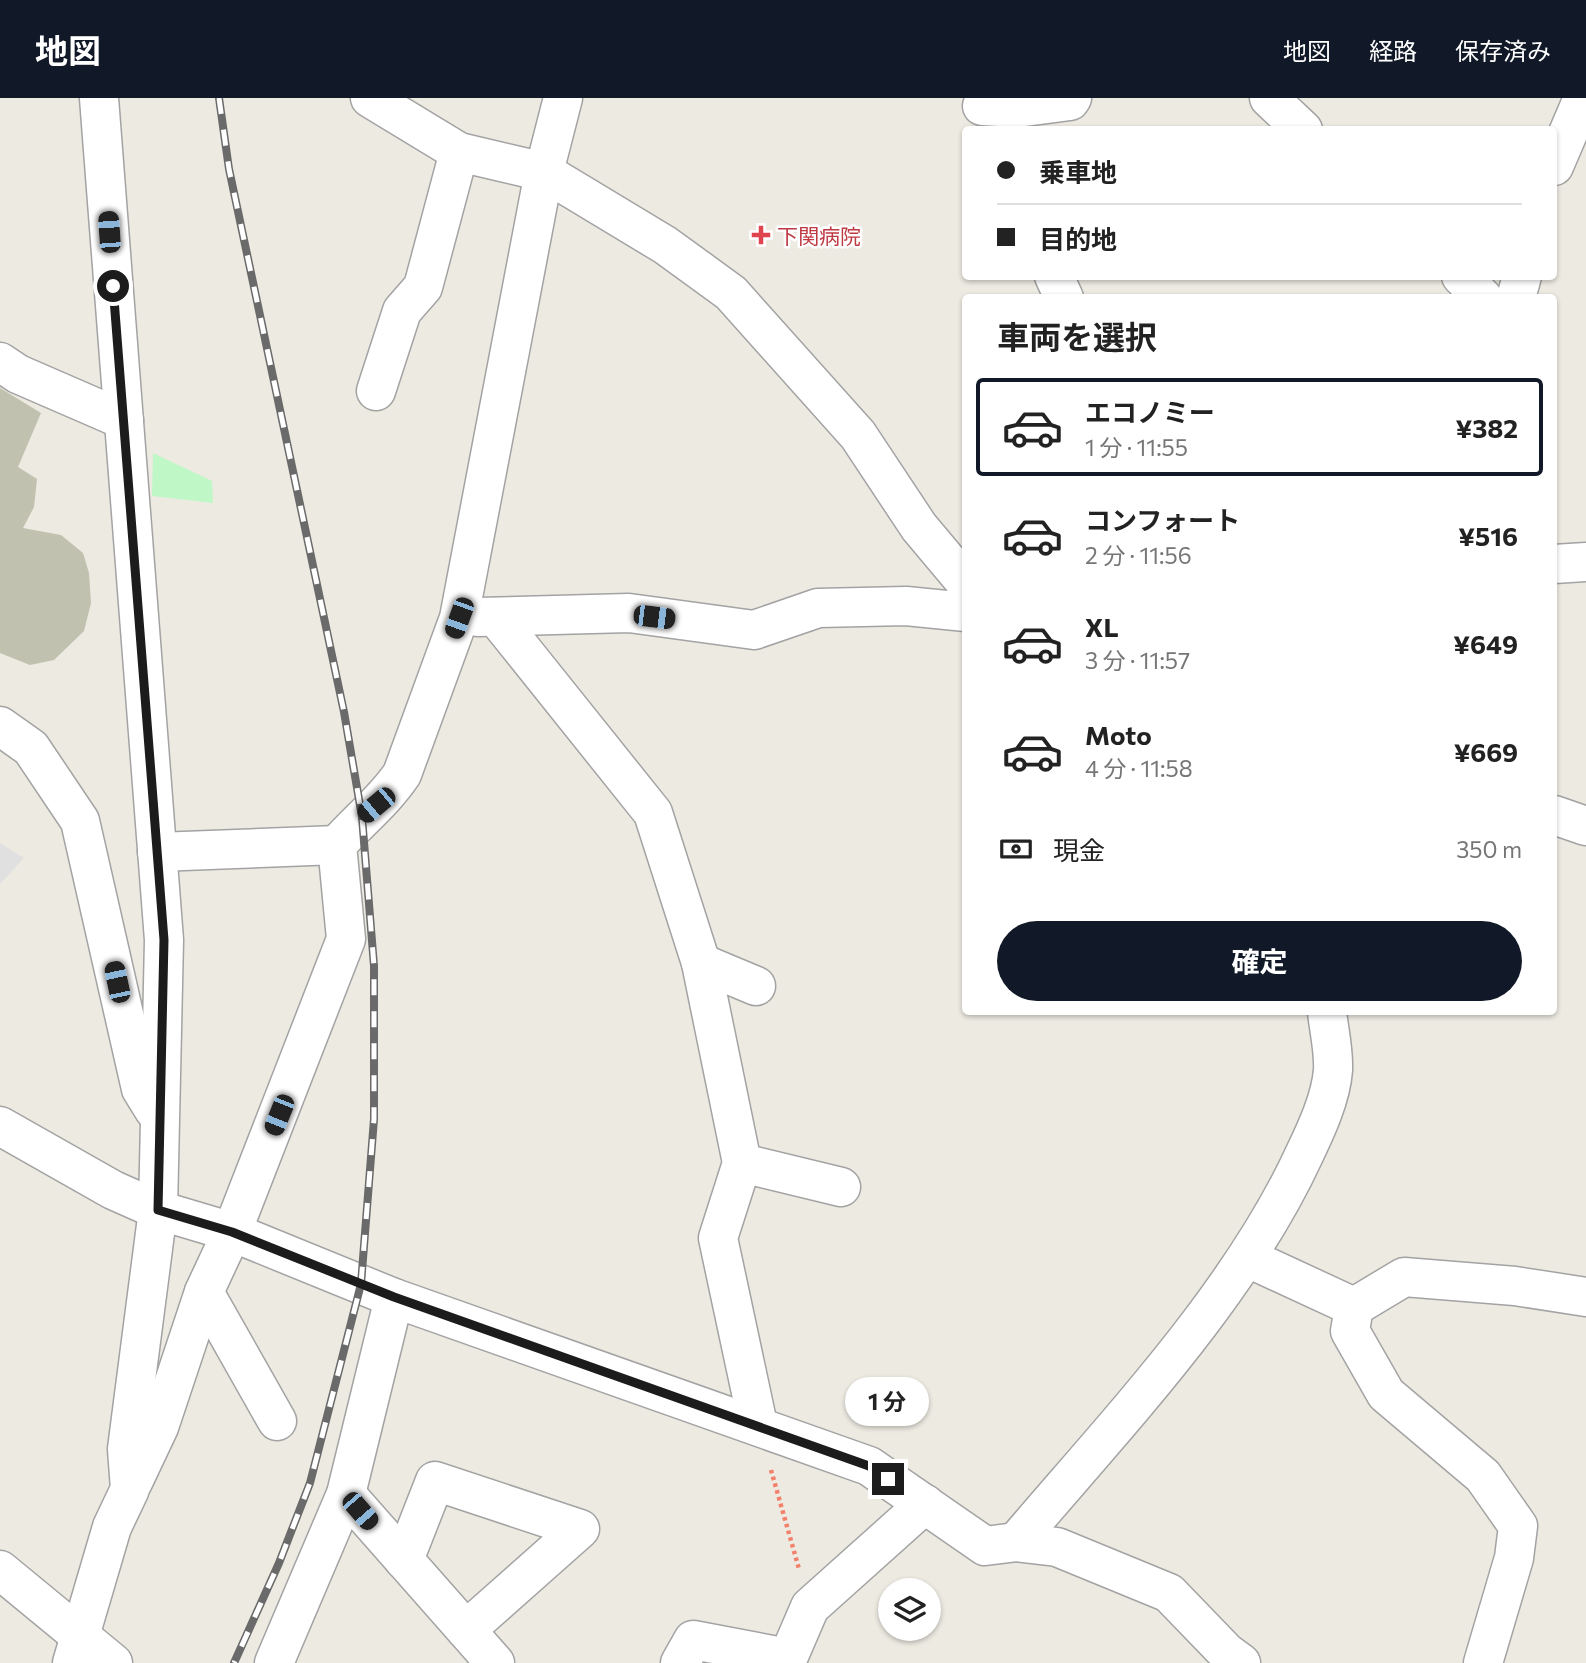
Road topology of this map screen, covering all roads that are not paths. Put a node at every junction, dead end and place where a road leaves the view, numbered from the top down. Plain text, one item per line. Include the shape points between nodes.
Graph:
1 (99, 98) edge
2 (563, 98) edge
3 (1072, 98) edge
4 (1269, 98) edge
5 (375, 99) edge
6 (1582, 100) edge
7 (984, 111) edge
8 (1299, 126) edge
9 (460, 152) junction
10 (1557, 159) edge
11 (544, 172) junction
12 (1465, 280) edge
13 (1479, 294) edge
14 (0, 362) edge
15 (376, 391) dead end
16 (124, 420) junction
17 (1586, 562) edge
18 (1557, 564) edge
19 (962, 578) edge
20 (962, 612) edge
21 (477, 617) junction
22 (0, 726) edge
23 (1557, 816) edge
24 (1586, 826) edge
25 (337, 845) junction
26 (157, 852) junction
27 (701, 963) junction
28 (756, 986) dead end
29 (1327, 1015) edge
30 (161, 1121) junction
31 (0, 1126) edge
32 (742, 1163) junction
33 (841, 1186) dead end
34 (158, 1210) junction
35 (232, 1232) junction
36 (1248, 1258) junction
37 (204, 1292) junction
38 (394, 1297) junction
39 (1586, 1297) edge
40 (1353, 1307) junction
41 (277, 1421) dead end
42 (758, 1425) junction
43 (130, 1489) junction
44 (346, 1494) junction
45 (925, 1504) junction
46 (1016, 1542) junction
47 (404, 1560) junction
48 (0, 1570) edge
49 (466, 1630) junction
50 (76, 1650) edge
51 (113, 1663) edge
52 (274, 1663) edge
53 (495, 1663) edge
54 (680, 1663) edge
55 (1241, 1663) edge
56 (1483, 1663) edge

1 - 16 street
2 - 11 street
3 - 7 street
4 - 8 street
5 - 9 street
6 - 10 street
9 - 11 street
9 - 15 street via 423,287 402,311
11 - 19 street via 665,245 731,293 858,435 919,527
11 - 21 street
12 - 13 street
14 - 16 street
16 - 26 street
17 - 18 street
20 - 21 street via 906,606 818,608 754,630 629,613
21 - 25 street via 402,774
21 - 27 street via 653,813
22 - 30 street via 31,747 80,821 141,1089
23 - 24 street
25 - 26 street
25 - 35 street via 346,939
26 - 30 street via 164,940
27 - 28 street
27 - 32 street
29 - 36 street via 1333,1070 1318,1125
30 - 34 street
31 - 34 street
32 - 33 street
32 - 42 street via 718,1238
34 - 35 street
34 - 43 street via 127,1449
35 - 37 street
35 - 38 street
36 - 40 street
36 - 46 street
37 - 41 street
37 - 43 street via 159,1427
38 - 42 street
38 - 44 street
39 - 40 street via 1515,1286 1404,1278
40 - 56 street via 1350,1331 1386,1394 1483,1476 1518,1526 1514,1558
42 - 45 street via 869,1466
43 - 50 street via 112,1527
44 - 47 street
44 - 52 street
45 - 46 street via 985,1546
45 - 54 street via 810,1606 788,1658 693,1640
46 - 55 street via 1056,1547 1169,1593
47 - 49 street
47 - 49 street via 435,1481 580,1530
48 - 50 street
49 - 53 street
50 - 51 street

